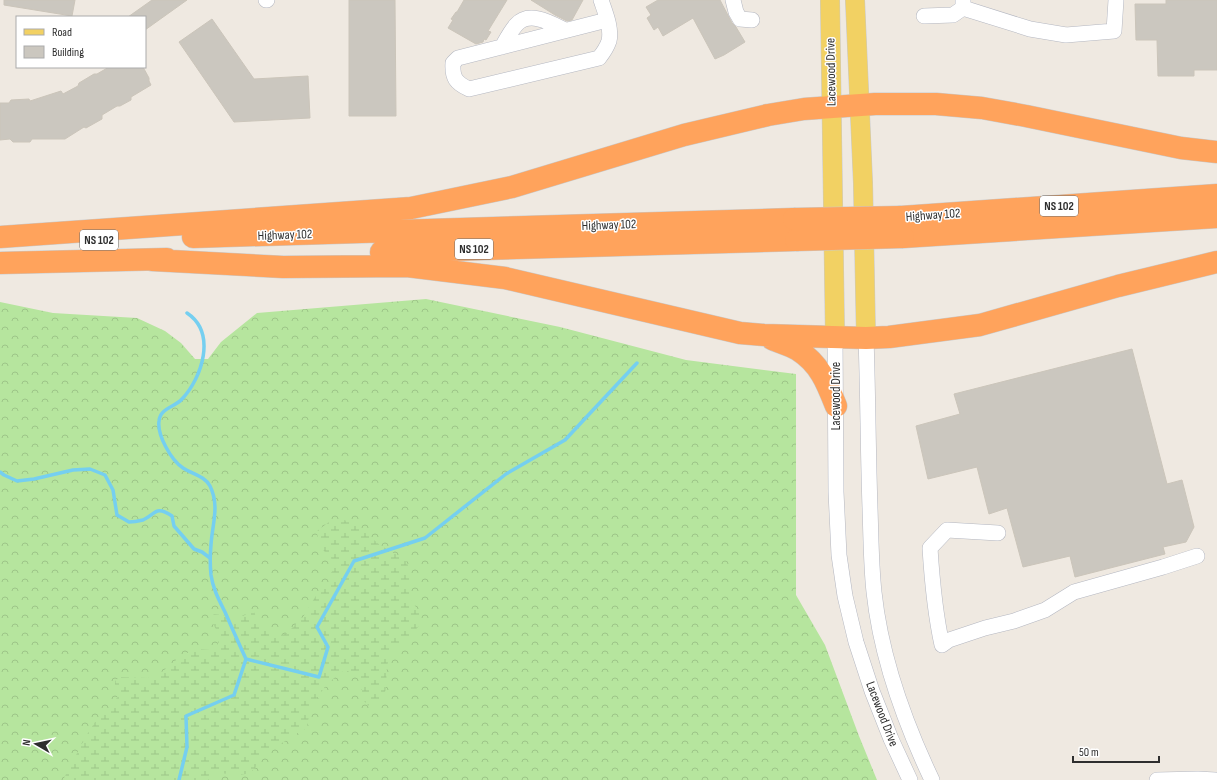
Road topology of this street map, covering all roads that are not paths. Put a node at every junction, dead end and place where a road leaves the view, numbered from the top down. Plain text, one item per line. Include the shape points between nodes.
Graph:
1 (601, 0) edge
2 (733, 0) edge
3 (830, 0) edge
4 (855, 0) edge
5 (1116, 0) edge
6 (963, 4) edge
7 (924, 16) dead end
8 (607, 20) junction
9 (752, 20) dead end
10 (859, 105) junction
11 (831, 107) junction
12 (1217, 152) edge
13 (1217, 196) edge
14 (1217, 217) edge
15 (902, 227) junction
16 (795, 230) junction
17 (0, 237) edge
18 (0, 242) edge
19 (152, 260) junction
20 (1217, 262) edge
21 (0, 263) edge
22 (764, 335) junction
23 (835, 337) junction
24 (866, 338) junction
25 (836, 406) junction
26 (998, 533) dead end
27 (1197, 556) dead end
28 (910, 780) edge
29 (932, 780) edge
30 (1157, 780) edge
31 (1215, 780) edge

1 - 8 street
2 - 9 street via 740,19
3 - 11 main road, Lacewood Drive
4 - 10 main road, Lacewood Drive
5 - 6 street via 1114,31 1066,35 1030,29
6 - 7 street via 953,15
8 - 8 street via 609,39 599,58 469,89 459,85 452,69 458,58 502,47 517,24 525,20 535,18 565,30
10 - 11 highway
10 - 12 highway via 936,104 982,108 1181,148
10 - 24 main road, Lacewood Drive via 865,234
11 - 17 highway via 760,116 684,135 512,187 411,208
11 - 23 main road, Lacewood Drive
13 - 15 highway, Highway 102 / NS 102
14 - 15 highway, Highway 102 / NS 102
15 - 16 highway, Highway 102 / NS 102, bridge
16 - 18 highway, Highway 102 / NS 102
16 - 19 highway, Highway 102 / NS 102
19 - 21 highway, Highway 102 / NS 102
19 - 22 highway via 283,267 407,266 505,278 740,333
20 - 24 highway via 1118,286 980,325
22 - 23 highway
22 - 25 highway via 798,350 815,365 825,378
23 - 24 highway
23 - 25 street, Lacewood Drive
24 - 29 street, Lacewood Drive via 874,593 880,631 892,678 905,719
25 - 28 street, Lacewood Drive via 837,516 845,596 872,691
26 - 27 street via 947,530 930,548 932,582 942,645 949,640 1045,610 1074,592
30 - 31 street

